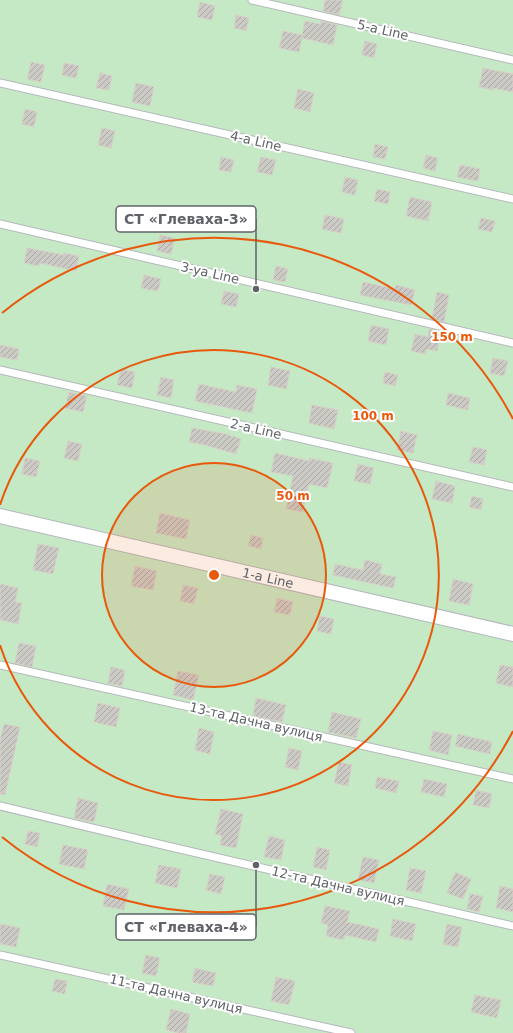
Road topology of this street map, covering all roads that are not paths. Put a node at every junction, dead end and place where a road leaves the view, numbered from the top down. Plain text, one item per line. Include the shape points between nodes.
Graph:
1 (252, 0) edge
2 (513, 60) edge
3 (0, 83) edge
4 (513, 199) edge
5 (0, 224) edge
6 (513, 343) edge
7 (0, 370) edge
8 (513, 487) edge
9 (0, 516) edge
10 (513, 634) edge
11 (0, 665) edge
12 (513, 779) edge
13 (0, 806) edge
14 (513, 926) edge
15 (0, 955) edge
16 (351, 1033) edge

1 - 2 lane, 5-a Line
3 - 4 lane, 4-a Line
5 - 6 lane, 3-ya Line
7 - 8 lane, 2-a Line
9 - 10 street, 1-a Line
11 - 12 lane, 13-та Дачна вулиця
13 - 14 lane, 12-та Дачна вулиця
15 - 16 lane, 11-та Дачна вулиця

